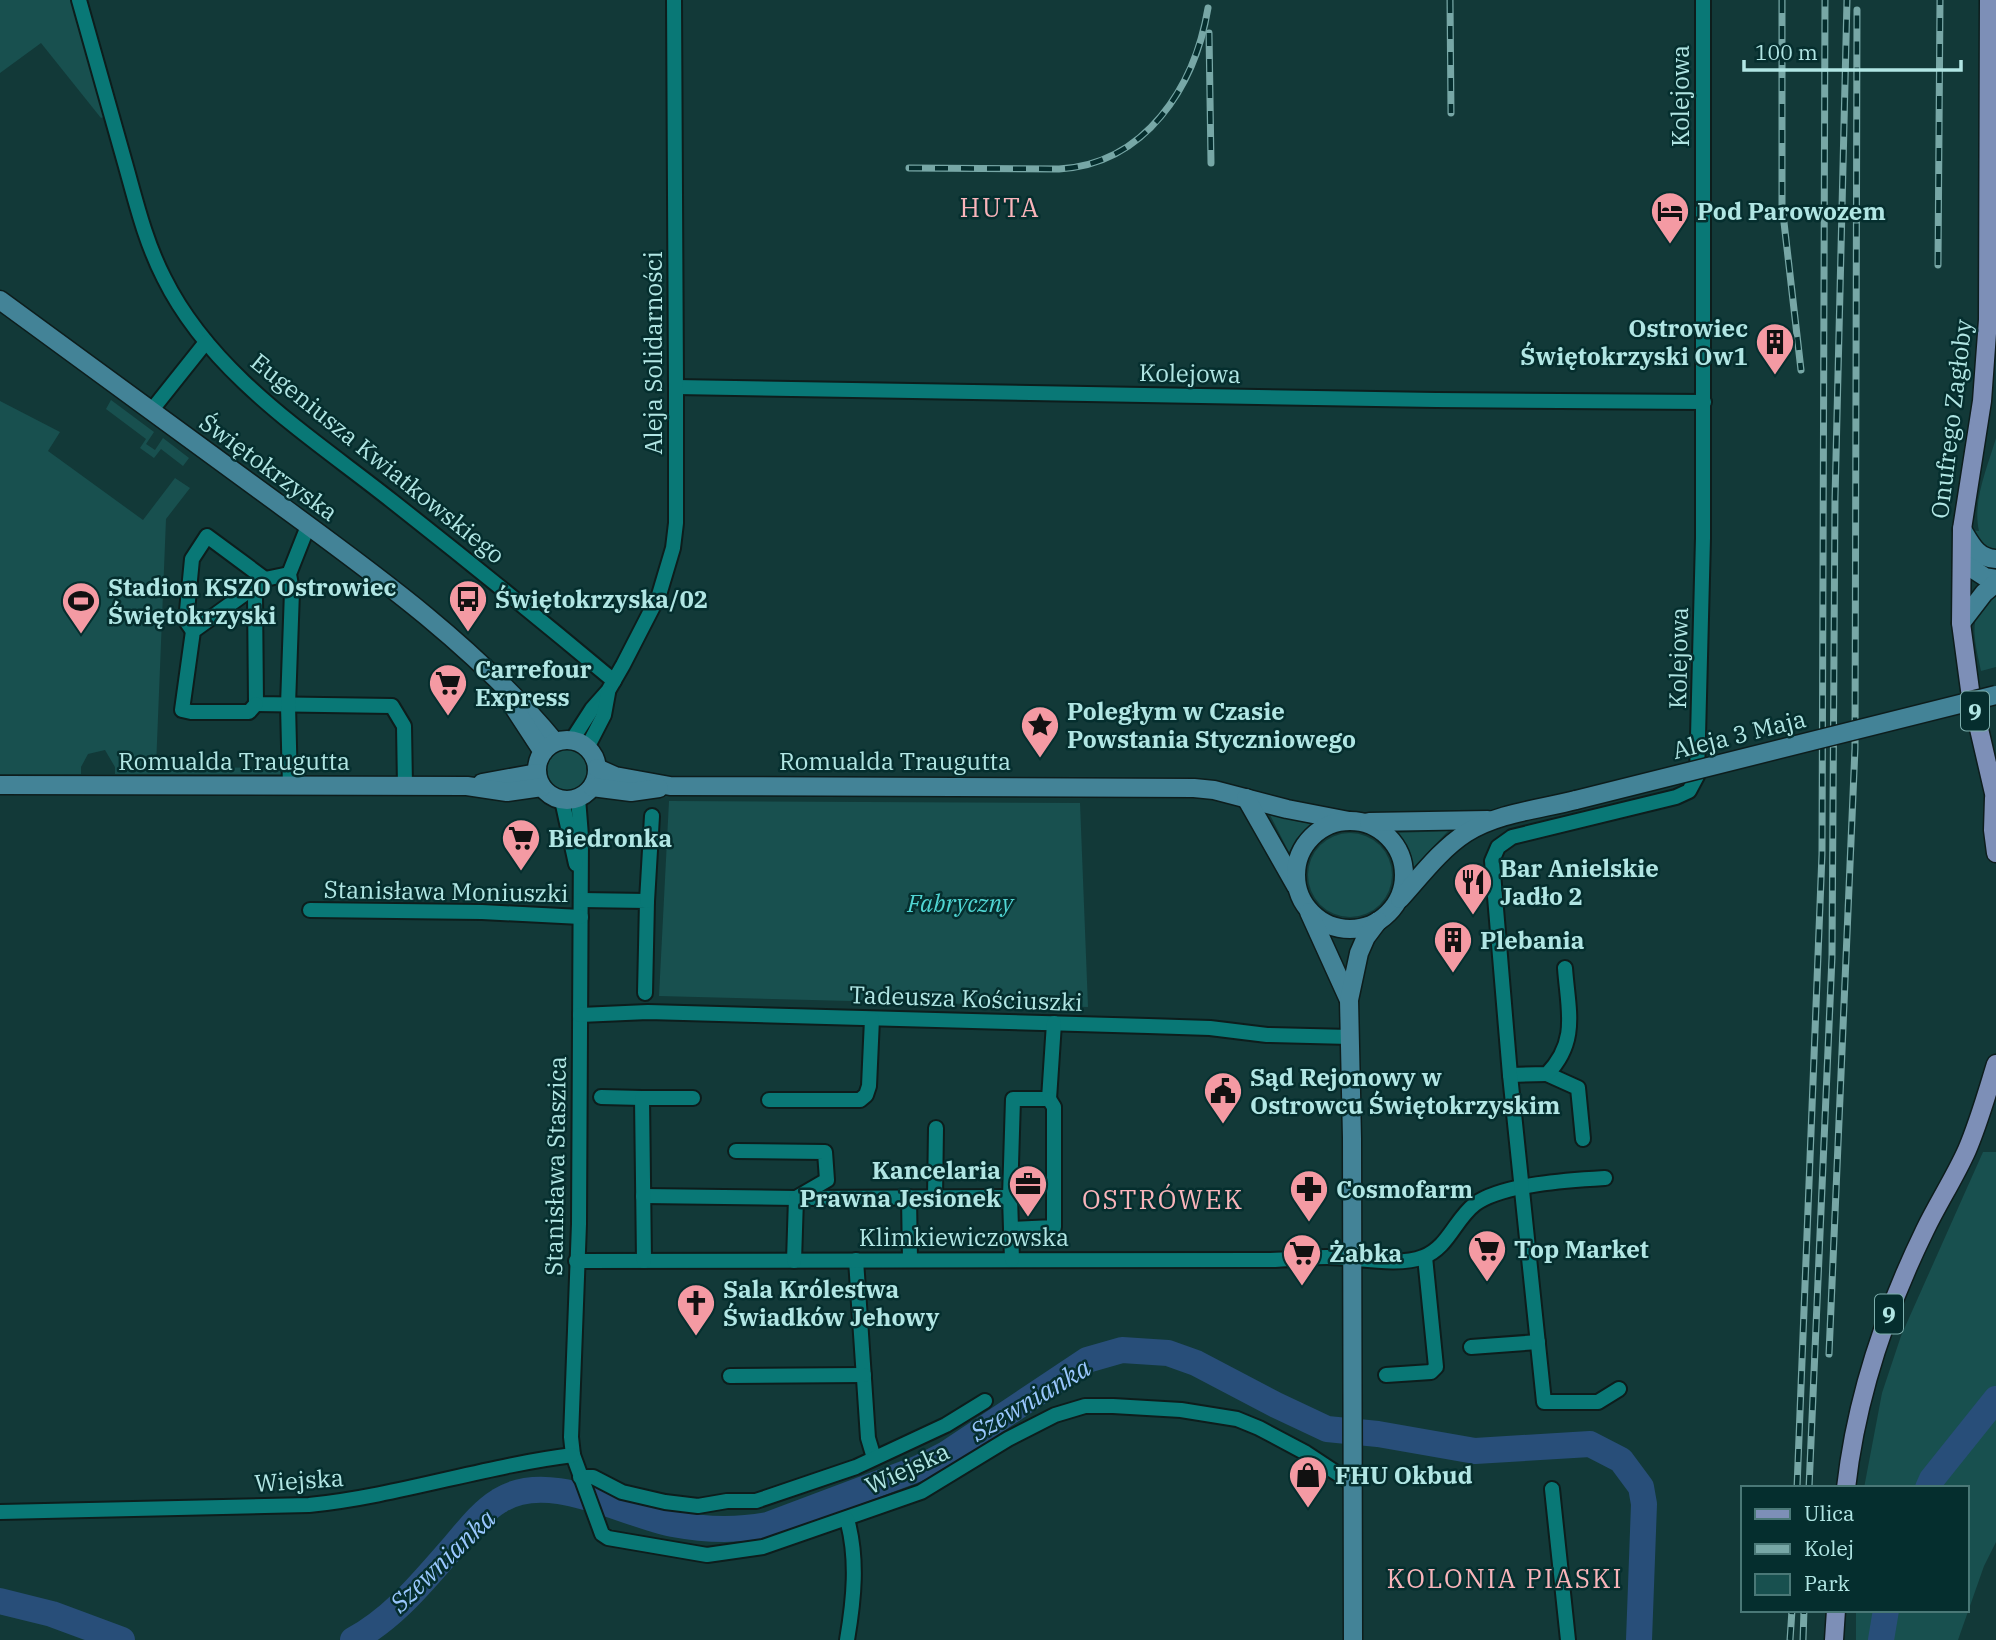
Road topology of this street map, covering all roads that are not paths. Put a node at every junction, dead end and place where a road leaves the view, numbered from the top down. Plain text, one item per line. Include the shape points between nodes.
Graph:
1 (79, 0) edge
2 (674, 0) edge
3 (1703, 0) edge
4 (1989, 0) edge
5 (1993, 88) edge
6 (0, 300) edge
7 (206, 342) junction
8 (676, 387) junction
9 (1704, 402) junction
10 (151, 411) junction
11 (308, 526) junction
12 (1962, 529) junction
13 (1996, 559) edge
14 (1962, 562) junction
15 (289, 574) junction
16 (265, 579) junction
17 (1996, 581) edge
18 (1961, 623) junction
19 (193, 631) junction
20 (611, 686) junction
21 (1996, 695) edge
22 (256, 704) junction
23 (288, 705) junction
24 (564, 746) junction
25 (597, 768) junction
26 (1993, 776) edge
27 (539, 780) junction
28 (0, 785) edge
29 (290, 786) junction
30 (405, 786) junction
31 (670, 786) junction
32 (577, 795) junction
33 (1246, 797) junction
34 (1995, 799) edge
35 (652, 816) dead end
36 (1494, 820) junction
37 (1358, 822) junction
38 (1996, 853) edge
39 (1303, 899) junction
40 (581, 900) junction
41 (647, 901) junction
42 (1397, 901) junction
43 (310, 910) dead end
44 (581, 917) junction
45 (1378, 921) junction
46 (1565, 968) dead end
47 (645, 993) dead end
48 (1349, 1000) junction
49 (580, 1015) junction
50 (872, 1018) junction
51 (1054, 1023) junction
52 (1350, 1037) junction
53 (1996, 1064) edge
54 (1547, 1074) junction
55 (1510, 1075) junction
56 (601, 1097) dead end
57 (642, 1098) junction
58 (693, 1098) dead end
59 (1049, 1099) junction
60 (769, 1100) dead end
61 (936, 1128) dead end
62 (1583, 1139) dead end
63 (736, 1151) dead end
64 (1605, 1178) dead end
65 (1521, 1188) junction
66 (643, 1196) junction
67 (909, 1197) junction
68 (935, 1197) junction
69 (1010, 1197) junction
70 (796, 1198) junction
71 (1011, 1229) junction
72 (1425, 1256) junction
73 (1352, 1259) junction
74 (856, 1260) junction
75 (909, 1260) junction
76 (1012, 1260) junction
77 (576, 1261) junction
78 (644, 1261) junction
79 (794, 1261) junction
80 (1538, 1342) junction
81 (1471, 1348) dead end
82 (864, 1375) junction
83 (1386, 1375) dead end
84 (730, 1376) dead end
85 (1619, 1389) dead end
86 (985, 1401) dead end
87 (573, 1455) junction
88 (874, 1458) junction
89 (580, 1477) junction
90 (1353, 1484) junction
91 (1846, 1486) edge
92 (1552, 1489) dead end
93 (0, 1512) edge
94 (848, 1519) junction
95 (1836, 1612) edge
96 (846, 1640) edge
97 (1353, 1640) edge
98 (1568, 1640) edge
99 (1834, 1640) edge

1 - 7 street, Eugeniusza Kwiatkowskiego via 146,236 164,279
2 - 8 street, Aleja Solidarności
3 - 9 street, Kolejowa
4 - 5 main road, Onufrego Zagłoby / 9
5 - 12 main road, Onufrego Zagłoby / 9 via 1985,371
6 - 10 main road, Świętokrzyska
7 - 10 street
7 - 20 street, Eugeniusza Kwiatkowskiego via 278,412 503,588
8 - 9 street, Kolejowa
8 - 20 street, Aleja Solidarności via 673,548 659,596
9 - 55 street, Kolejowa via 1696,782 1676,797 1520,835 1495,850 1492,861
10 - 11 main road, Świętokrzyska
11 - 15 street
11 - 24 main road, Świętokrzyska via 460,643 500,685 520,720
12 - 13 main road via 1976,552
12 - 14 main road, Onufrego Zagłoby / 9
14 - 17 main road
14 - 18 main road, Onufrego Zagłoby / 9
15 - 16 street
15 - 23 street
16 - 19 street
16 - 19 street via 207,536 192,559 186,621
16 - 22 street via 255,594
17 - 18 main road
18 - 26 main road, Onufrego Zagłoby / 9 via 1970,690
19 - 22 street via 182,710 249,712
20 - 24 street, Aleja Solidarności via 604,715
21 - 36 main road, Aleja 3 Maja, bridge
22 - 23 street
23 - 29 street
23 - 30 street via 392,706 404,726
24 - 25 main road via 595,760
24 - 27 main road via 537,764
25 - 31 main road, Romualda Traugutta
25 - 32 main road
26 - 34 main road, Onufrego Zagłoby / 9
27 - 30 main road, Romualda Traugutta
27 - 32 main road via 549,794
28 - 29 main road, Romualda Traugutta
29 - 30 main road, Romualda Traugutta
31 - 32 main road, Romualda Traugutta
31 - 33 main road, Romualda Traugutta via 1178,787
32 - 40 street, Stanisława Staszica via 568,837
33 - 37 main road, Romualda Traugutta
33 - 39 main road
34 - 38 main road, 9
35 - 41 street
36 - 37 main road, Aleja 3 Maja
36 - 42 main road, Aleja 3 Maja via 1457,839
37 - 39 main road via 1319,831 1303,849 1297,872
37 - 42 main road via 1392,841 1400,855 1404,878
39 - 45 main road via 1315,915 1336,926 1359,928
39 - 48 main road
40 - 41 street
40 - 44 street, Stanisława Staszica
41 - 47 street
42 - 45 main road
43 - 44 street, Stanisława Moniuszki
44 - 49 street, Stanisława Staszica
45 - 48 main road via 1359,953
46 - 54 street via 1568,1045
48 - 52 main road
49 - 50 street, Tadeusza Kościuszki via 648,1012
49 - 77 street, Stanisława Staszica
50 - 51 street, Tadeusza Kościuszki
50 - 60 street via 869,1086 860,1100
51 - 52 street, Tadeusza Kościuszki
51 - 59 street
52 - 73 main road
53 - 91 main road, 9 via 1966,1152 1924,1231 1888,1317 1865,1387
54 - 55 street
54 - 62 street via 1578,1087
55 - 65 street
56 - 57 street
57 - 58 street
57 - 66 street
59 - 69 street via 1013,1099
59 - 71 street via 1054,1107 1054,1227
61 - 68 street
63 - 70 street via 825,1152 827,1180
64 - 65 street
65 - 72 street via 1473,1205 1446,1241
65 - 80 street
66 - 70 street
66 - 78 street
67 - 68 street
67 - 70 street
67 - 75 street
68 - 69 street
69 - 71 street
70 - 79 street
71 - 76 street
72 - 73 street, Klimkiewiczowska
72 - 83 street via 1436,1367 1431,1372
73 - 76 street, Klimkiewiczowska
73 - 90 main road
74 - 75 street, Klimkiewiczowska
74 - 79 street, Klimkiewiczowska
74 - 82 street
75 - 76 street, Klimkiewiczowska
77 - 78 street, Klimkiewiczowska
77 - 87 street, Stanisława Staszica
78 - 79 street, Klimkiewiczowska
80 - 81 street
80 - 85 street via 1544,1402 1598,1402
82 - 84 street
82 - 88 street via 868,1438
86 - 88 street, Wiejska via 946,1425
87 - 89 street, Wiejska
87 - 93 street, Wiejska via 352,1501
88 - 89 street, Wiejska via 756,1501 698,1506 622,1492 593,1477
89 - 94 street, Wiejska via 597,1527 608,1538 708,1555 763,1547
90 - 94 street, Wiejska via 1296,1448 1237,1419 1181,1410 1085,1406 1055,1415 921,1492
90 - 97 main road
92 - 98 street
94 - 96 street via 854,1570
95 - 99 main road

